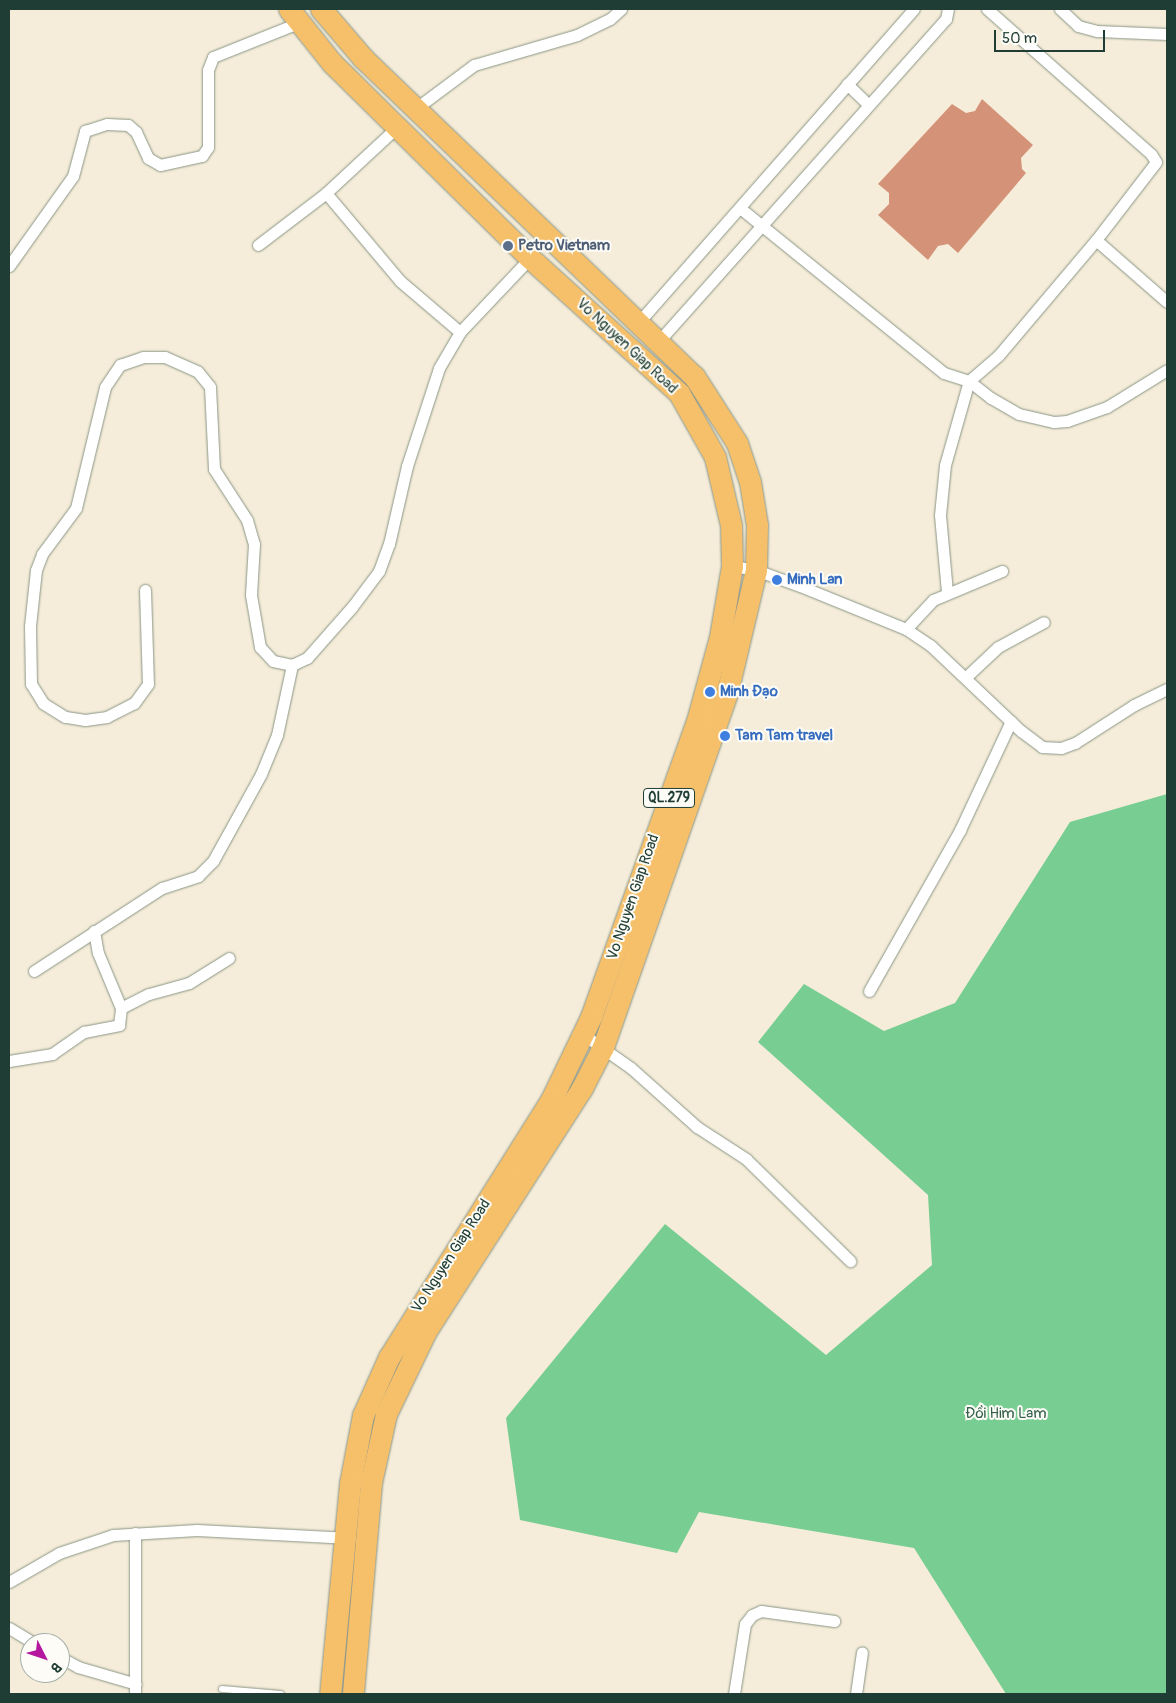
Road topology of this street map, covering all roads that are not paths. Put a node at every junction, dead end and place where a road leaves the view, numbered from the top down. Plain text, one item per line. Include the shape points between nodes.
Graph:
1 (321, 9) edge
2 (621, 9) edge
3 (914, 9) edge
4 (948, 9) edge
5 (986, 9) edge
6 (1060, 9) edge
7 (293, 16) edge
8 (1167, 34) edge
9 (847, 84) junction
10 (870, 105) junction
11 (415, 109) junction
12 (397, 127) junction
13 (326, 193) junction
14 (740, 208) junction
15 (761, 227) junction
16 (1096, 240) junction
17 (258, 245) dead end
18 (530, 258) junction
19 (9, 266) edge
20 (1167, 302) edge
21 (638, 323) junction
22 (460, 332) junction
23 (658, 342) junction
24 (1167, 370) edge
25 (969, 381) junction
26 (732, 566) junction
27 (756, 570) junction
28 (1002, 571) dead end
29 (145, 590) dead end
30 (947, 592) junction
31 (1044, 622) dead end
32 (906, 628) junction
33 (292, 665) junction
34 (966, 677) junction
35 (1167, 689) edge
36 (1011, 721) junction
37 (94, 931) junction
38 (229, 958) dead end
39 (34, 971) dead end
40 (869, 991) dead end
41 (121, 1008) junction
42 (584, 1035) junction
43 (603, 1048) junction
44 (9, 1061) edge
45 (850, 1261) dead end
46 (135, 1533) junction
47 (345, 1538) junction
48 (366, 1539) junction
49 (9, 1582) edge
50 (834, 1621) dead end
51 (9, 1628) edge
52 (20, 1635) edge
53 (862, 1652) dead end
54 (70, 1663) edge
55 (136, 1689) edge
56 (222, 1689) dead end
57 (282, 1694) edge
58 (330, 1694) edge
59 (353, 1694) edge
60 (734, 1694) edge
61 (856, 1694) edge

1 - 11 highway, Vo Nguyen Giap Road / QL.279 via 363,58
2 - 11 street via 610,19 577,35 474,65
3 - 9 street
4 - 10 street via 946,19
5 - 16 street via 1151,154 1156,162
6 - 8 street via 1078,26 1097,31
7 - 12 highway, Vo Nguyen Giap Road / QL.279 via 332,63
7 - 19 street via 213,57 208,70 208,147 202,156 160,165 148,158 136,132 128,125 107,124 85,131 80,139 73,176
9 - 10 street
9 - 14 street
10 - 15 street
11 - 21 highway, Vo Nguyen Giap Road / QL.279
12 - 13 street
12 - 18 highway, Vo Nguyen Giap Road / QL.279
13 - 17 street
13 - 22 street via 400,281
14 - 15 street
14 - 21 street
15 - 23 street
15 - 25 street via 944,373
16 - 20 street
16 - 25 street via 998,356
18 - 22 street
18 - 26 highway, Vo Nguyen Giap Road / QL.279 via 679,393 715,457 727,496
21 - 23 highway, Vo Nguyen Giap Road / QL.279
22 - 33 street via 439,368 407,466 389,544 379,571 307,658
23 - 27 highway, Vo Nguyen Giap Road / QL.279 via 694,376 737,443 750,482 757,525
24 - 25 street via 1107,407 1080,418 1061,421 1019,414
25 - 30 street via 944,465 940,515
26 - 27 street
26 - 42 highway, Vo Nguyen Giap Road / QL.279 via 720,637 697,721
27 - 32 street
27 - 43 highway, Vo Nguyen Giap Road / QL.279 via 718,724
28 - 30 street
29 - 33 street via 148,684 134,703 107,716 85,720 65,716 44,703 31,684 30,626 36,570 42,554 76,508 105,387 120,365 143,357 165,357 198,372 210,388 214,469 247,520 254,544 251,594 260,646 273,661
30 - 32 street via 929,603
31 - 34 street via 998,647
32 - 34 street
33 - 37 street via 277,735 261,774 213,861 198,876 162,888
34 - 36 street
35 - 36 street via 1061,748 1042,747
36 - 40 street via 960,830
37 - 39 street
37 - 41 street via 102,962
38 - 41 street via 189,983 149,994
41 - 44 street via 119,1025 84,1032 52,1054
42 - 43 street
42 - 47 highway, Vo Nguyen Giap Road / QL.279 via 551,1100 414,1314 379,1376 357,1435
43 - 45 street via 697,1126 746,1159
43 - 48 highway, Vo Nguyen Giap Road / QL.279 via 582,1088 426,1331 402,1376 386,1414 374,1456
46 - 47 street via 197,1530
46 - 49 street via 113,1535 59,1553
46 - 55 street
47 - 48 street
47 - 58 highway, Vo Nguyen Giap Road / QL.279
48 - 59 highway, Vo Nguyen Giap Road / QL.279
50 - 60 street via 761,1611 752,1614 745,1624
51 - 52 street
53 - 61 street
54 - 55 street
56 - 57 lane

